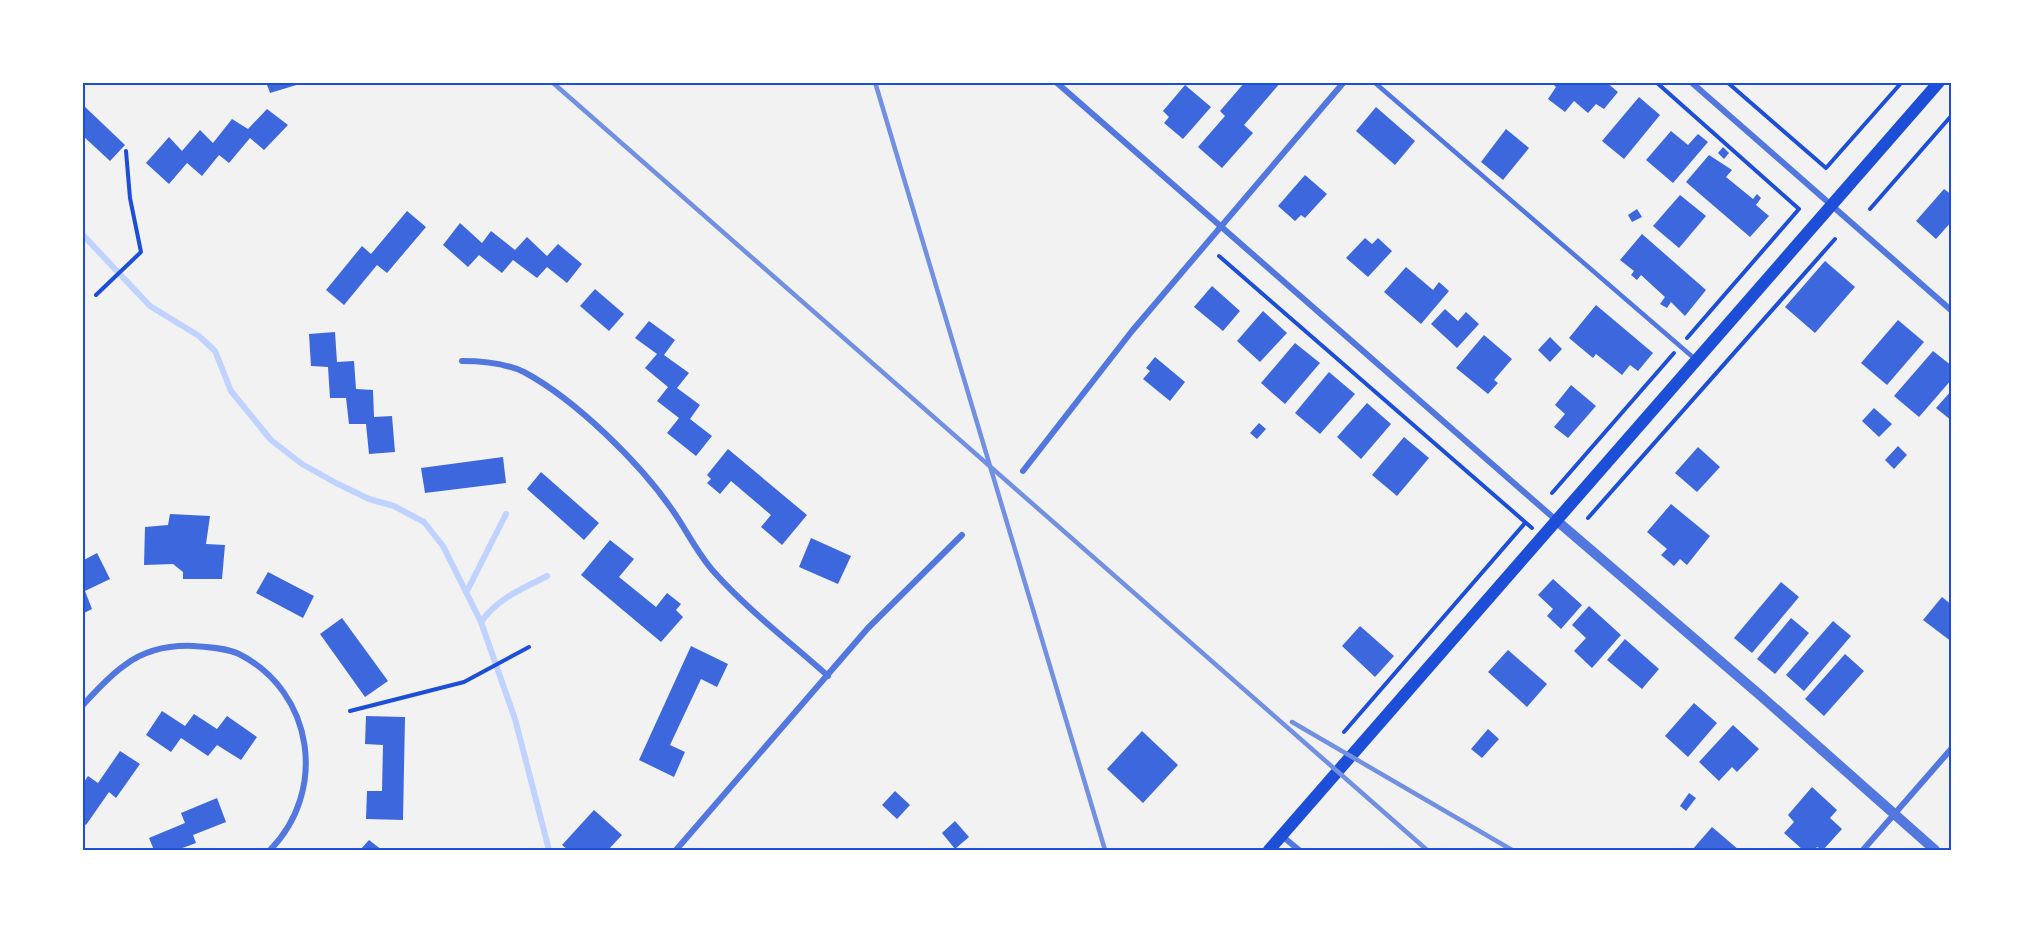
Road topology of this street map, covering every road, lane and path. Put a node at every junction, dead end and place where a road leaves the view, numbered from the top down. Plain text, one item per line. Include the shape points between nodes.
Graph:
1 (1056, 82) edge
2 (1344, 82) edge
3 (1374, 82) edge
4 (1656, 82) edge
5 (1691, 82) edge
6 (1727, 82) edge
7 (1902, 82) edge
8 (1940, 82) edge
9 (1952, 115) edge
10 (126, 151) dead end
11 (1832, 206) junction
12 (1799, 209) dead end
13 (1870, 209) dead end
14 (1219, 227) junction
15 (1835, 239) dead end
16 (1219, 256) dead end
17 (96, 295) dead end
18 (1952, 311) edge
19 (462, 361) dead end
20 (1697, 361) junction
21 (1023, 471) dead end
22 (1588, 518) dead end
23 (1556, 520) junction
24 (1526, 523) junction
25 (1532, 528) dead end
26 (962, 535) dead end
27 (529, 647) dead end
28 (828, 676) junction
29 (82, 706) edge
30 (350, 711) dead end
31 (1344, 732) dead end
32 (1952, 748) edge
33 (1894, 814) junction
34 (1282, 836) junction
35 (270, 850) edge
36 (676, 850) edge
37 (1269, 850) edge
38 (1299, 850) edge
39 (1863, 850) edge
40 (1935, 850) edge

1 - 14 street
2 - 14 street
3 - 20 lane
4 - 12 path
5 - 11 street
6 - 7 path via 1826,168
8 - 11 main road
9 - 13 path
10 - 17 path via 141,252
11 - 18 street
11 - 20 main road
14 - 21 street
14 - 23 street
15 - 22 path
16 - 24 path
19 - 28 street via 495,363 524,372 600,428 667,504 700,555 729,589
20 - 23 main road
23 - 33 street
23 - 34 main road
24 - 25 path
24 - 31 path
26 - 28 street via 868,628
27 - 30 path via 464,682
28 - 36 street
29 - 35 street via 126,664 152,651 180,645 211,647 237,653 259,667 294,708 308,762 295,816
32 - 33 street
33 - 39 street
33 - 40 street
34 - 37 main road
34 - 38 street

